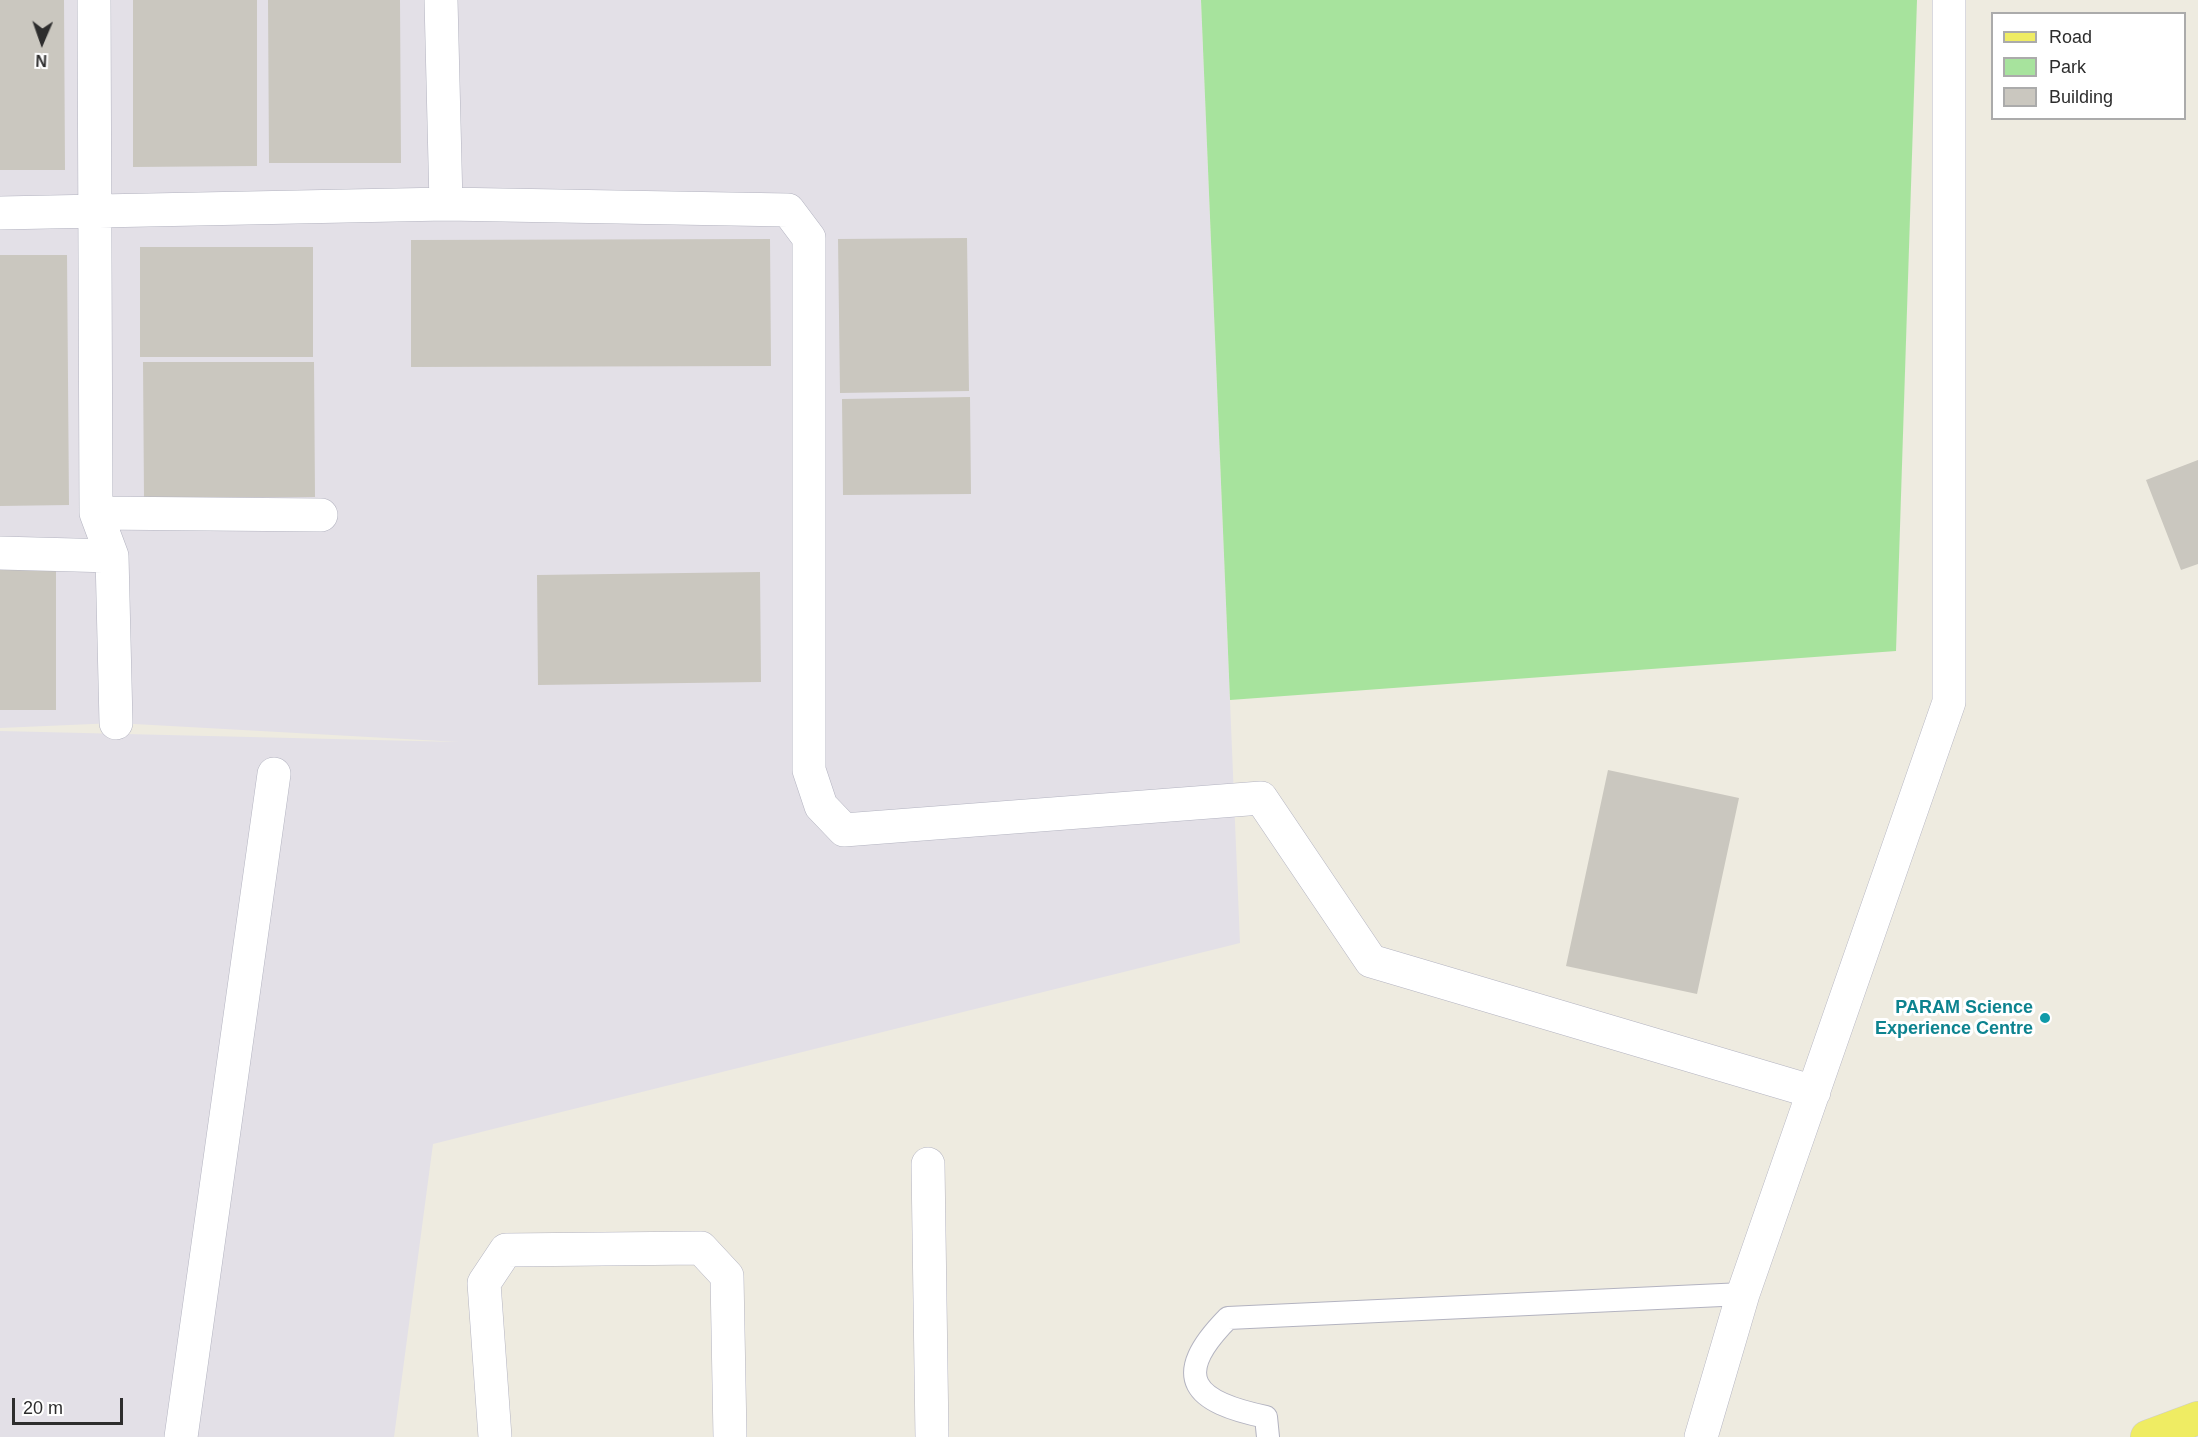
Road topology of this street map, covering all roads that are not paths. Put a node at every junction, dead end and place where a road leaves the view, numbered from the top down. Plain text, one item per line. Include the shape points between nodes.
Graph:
1 (94, 0) edge
2 (441, 0) edge
3 (1949, 0) edge
4 (446, 204) junction
5 (0, 213) edge
6 (96, 213) junction
7 (96, 513) junction
8 (321, 515) dead end
9 (0, 553) edge
10 (112, 556) junction
11 (116, 723) dead end
12 (274, 774) dead end
13 (1815, 1092) junction
14 (928, 1164) dead end
15 (1743, 1294) junction
16 (2198, 1418) edge
17 (181, 1437) edge
18 (495, 1437) edge
19 (730, 1437) edge
20 (933, 1437) edge
21 (1268, 1437) edge
22 (1701, 1437) edge
23 (2147, 1437) edge

1 - 6 street
2 - 4 street
3 - 13 street via 1949,702
4 - 6 street
4 - 13 street via 788,210 809,238 809,770 821,806 844,830 1261,798 1371,961
5 - 6 street
6 - 7 street
7 - 8 street
7 - 10 street
9 - 10 street
10 - 11 street
12 - 17 street
13 - 15 street
14 - 20 street
15 - 21 lane via 1228,1318 1196,1358 1196,1381 1209,1399 1266,1417
15 - 22 street
16 - 23 main road
18 - 19 street via 484,1282 506,1250 701,1248 727,1276

